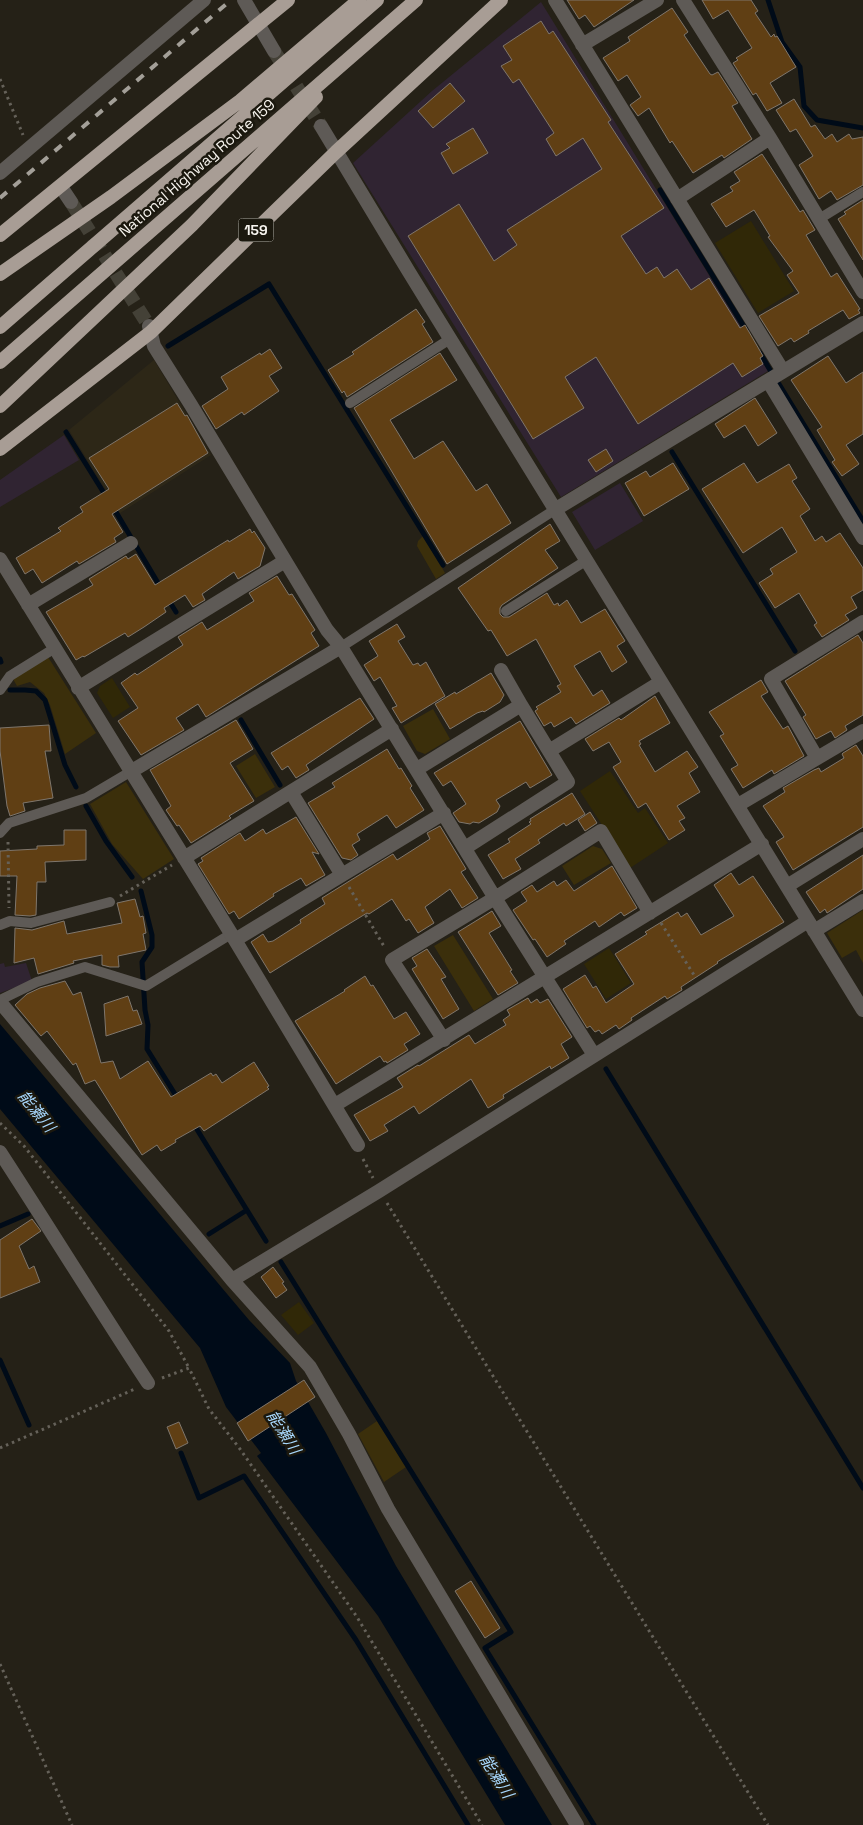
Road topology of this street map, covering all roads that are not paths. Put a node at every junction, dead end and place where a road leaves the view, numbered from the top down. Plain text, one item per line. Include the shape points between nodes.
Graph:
1 (204, 0) edge
2 (244, 0) edge
3 (288, 0) edge
4 (359, 0) edge
5 (377, 0) edge
6 (416, 0) edge
7 (501, 0) edge
8 (555, 0) edge
9 (657, 0) edge
10 (683, 0) edge
11 (258, 25) junction
12 (582, 45) junction
13 (274, 50) tunnel mouth
14 (326, 78) junction
15 (321, 126) tunnel mouth
16 (770, 138) junction
17 (336, 152) junction
18 (0, 173) edge
19 (61, 187) junction
20 (863, 192) edge
21 (677, 199) junction
22 (71, 202) tunnel mouth
23 (819, 219) junction
24 (0, 235) edge
25 (0, 274) edge
26 (863, 292) edge
27 (863, 323) edge
28 (0, 327) edge
29 (150, 329) junction
30 (450, 339) junction
31 (0, 362) edge
32 (783, 371) junction
33 (768, 381) junction
34 (350, 403) dead end
35 (0, 406) edge
36 (0, 449) edge
37 (556, 509) junction
38 (863, 538) edge
39 (131, 543) dead end
40 (0, 560) edge
41 (587, 560) junction
42 (285, 561) junction
43 (28, 605) junction
44 (506, 611) dead end
45 (863, 622) edge
46 (341, 647) junction
47 (55, 648) junction
48 (501, 670) dead end
49 (661, 682) junction
50 (78, 688) junction
51 (0, 690) edge
52 (521, 705) junction
53 (392, 730) junction
54 (863, 730) edge
55 (549, 751) junction
56 (817, 758) junction
57 (417, 769) junction
58 (130, 772) junction
59 (291, 792) junction
60 (738, 805) junction
61 (444, 813) junction
62 (0, 833) edge
63 (863, 839) edge
64 (762, 844) junction
65 (465, 848) junction
66 (184, 858) junction
67 (342, 875) junction
68 (787, 886) junction
69 (495, 898) junction
70 (863, 901) edge
71 (110, 902) road end
72 (652, 911) junction
73 (5, 923) edge
74 (811, 926) junction
75 (233, 937) junction
76 (546, 978) junction
77 (0, 1001) edge
78 (863, 1010) edge
79 (444, 1040) junction
80 (594, 1055) junction
81 (335, 1105) junction
82 (358, 1145) road end
83 (0, 1152) edge
84 (232, 1280) junction
85 (148, 1383) road end
86 (577, 1825) edge

1 - 18 street
2 - 11 street
3 - 11 highway
4 - 25 highway via 240,101
5 - 28 highway, National Highway Route 159
6 - 14 highway, National Highway Route 159
7 - 17 highway, 159
8 - 12 street
9 - 12 street
10 - 16 street
11 - 13 street
11 - 19 highway
12 - 21 street
14 - 31 highway, National Highway Route 159
14 - 35 highway via 315,99 192,226
15 - 17 street
16 - 21 street
16 - 23 street
17 - 29 highway, 159
17 - 30 street
19 - 22 street
19 - 24 highway
20 - 23 lane
21 - 32 street
23 - 26 street
27 - 32 street
29 - 36 highway, 159
29 - 42 street via 154,346
30 - 34 lane
30 - 37 street
32 - 33 street
33 - 37 street
33 - 38 street
37 - 41 street
37 - 46 lane
39 - 43 street
40 - 43 street
41 - 44 lane
41 - 49 street
42 - 46 street
42 - 50 street
43 - 47 street
45 - 56 street via 771,679
46 - 53 street
46 - 58 street
47 - 50 street
47 - 51 lane via 10,676
48 - 52 street
49 - 55 street
49 - 60 street
50 - 58 street
52 - 55 street
52 - 57 street
53 - 57 street
53 - 59 street
54 - 56 street
55 - 65 street via 568,782
56 - 60 street
57 - 61 street
58 - 62 lane via 86,798 9,823
58 - 66 street
59 - 66 street
59 - 67 street
60 - 64 street
61 - 65 street
61 - 67 street
63 - 68 street
64 - 68 street
64 - 72 street
65 - 69 street
66 - 75 street
67 - 75 street
68 - 74 street
69 - 72 street via 601,830
69 - 76 street
69 - 79 street via 392,960
70 - 74 street
71 - 73 lane via 31,922
72 - 76 street
74 - 78 street
74 - 80 street
75 - 77 lane via 141,985 85,967 37,982
75 - 81 street
76 - 79 street
76 - 80 street
77 - 84 street
79 - 81 street
80 - 84 street
81 - 82 street
83 - 85 street
84 - 86 street via 310,1367 388,1509

